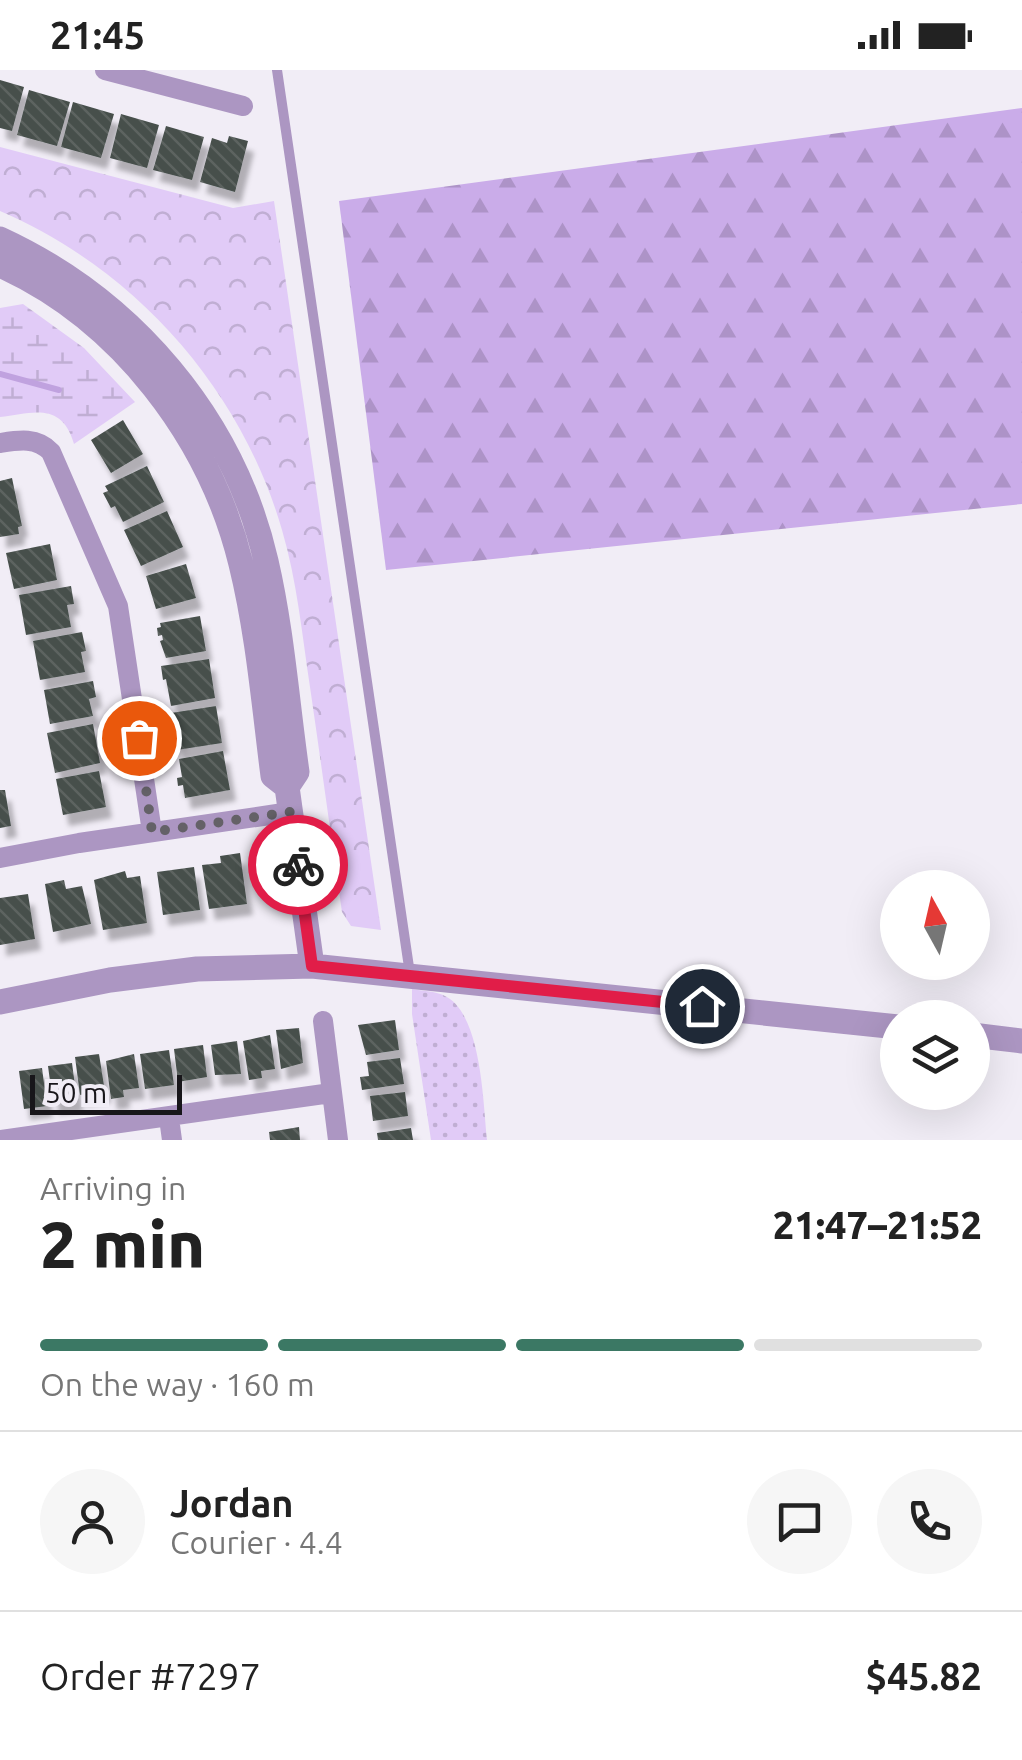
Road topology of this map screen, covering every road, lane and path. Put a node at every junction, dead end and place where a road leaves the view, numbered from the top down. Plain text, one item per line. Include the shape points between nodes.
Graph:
1 (105, 70) edge
2 (277, 70) edge
3 (243, 106) dead end
4 (0, 238) edge
5 (0, 265) edge
6 (0, 444) edge
7 (289, 799) junction
8 (152, 832) junction
9 (0, 858) edge
10 (312, 966) junction
11 (410, 975) junction
12 (0, 1002) edge
13 (322, 1021) dead end
14 (880, 1025) edge
15 (990, 1037) edge
16 (1022, 1041) edge
17 (331, 1092) junction
18 (169, 1118) junction
19 (2, 1140) edge
20 (172, 1140) edge
21 (338, 1140) edge

1 - 3 street
2 - 11 lane
4 - 7 street via 119,313 167,363 231,462 272,590 296,772
5 - 7 street via 100,329 180,423 213,481 248,597 273,776
6 - 8 street via 29,440 51,452 118,606
7 - 8 street
7 - 10 street
8 - 9 street
10 - 11 street
10 - 12 street via 183,970
11 - 14 street
13 - 17 street
15 - 16 street
17 - 18 street
17 - 21 street
18 - 19 street
18 - 20 street

